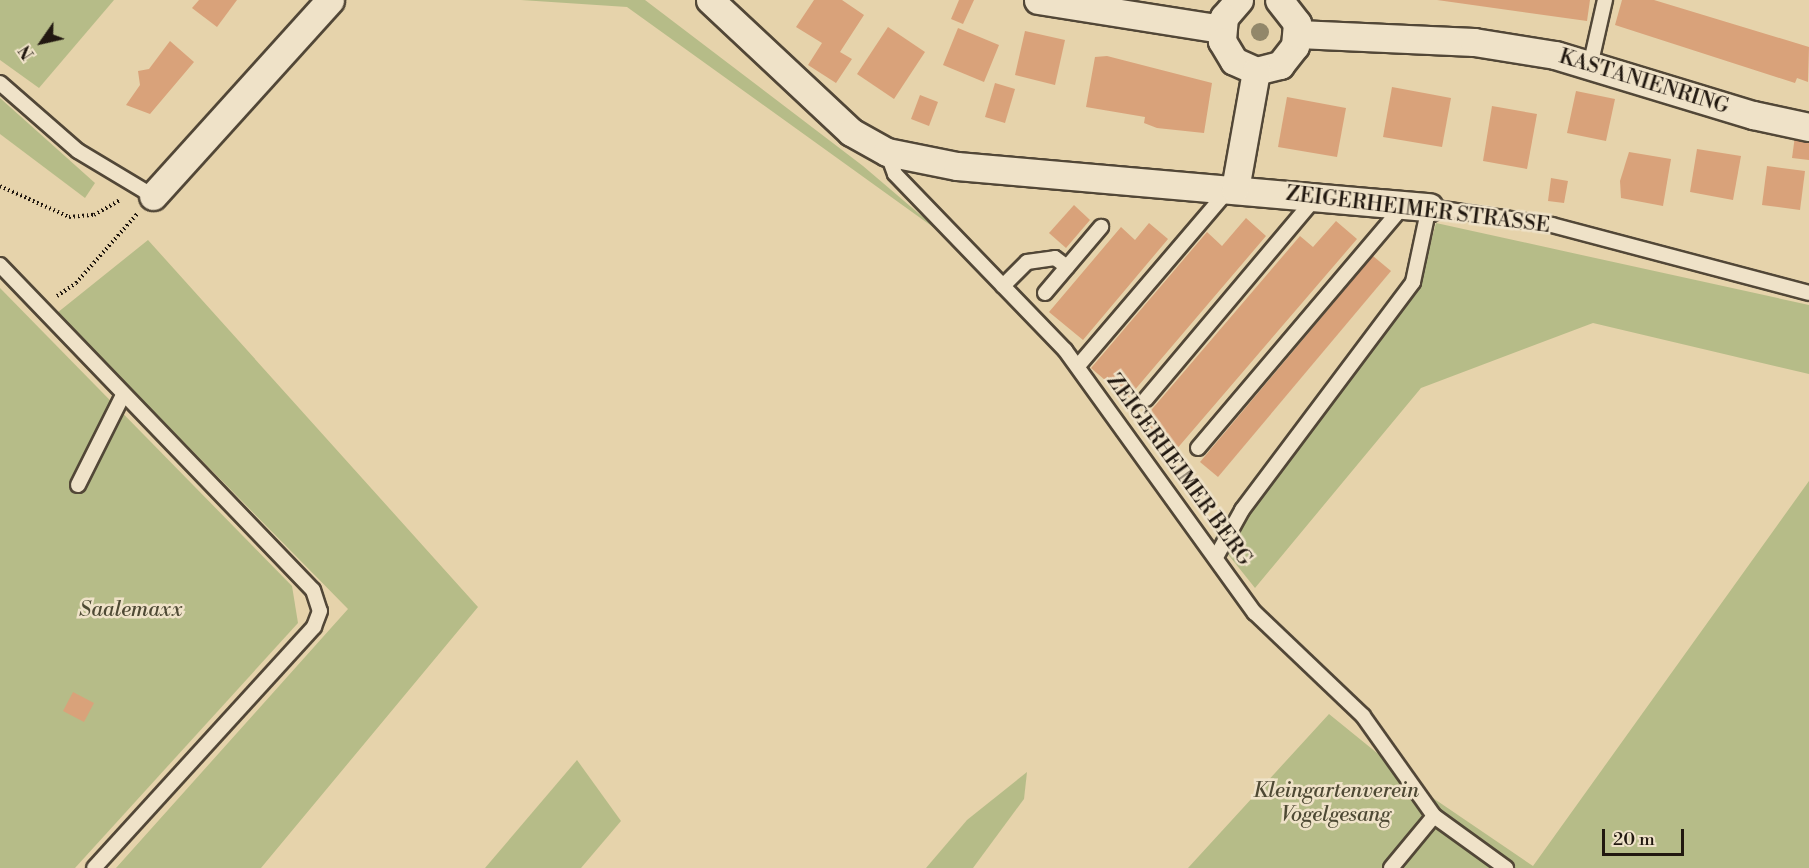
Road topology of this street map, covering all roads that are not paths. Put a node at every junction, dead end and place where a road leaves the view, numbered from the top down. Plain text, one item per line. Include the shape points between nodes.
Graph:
1 (330, 0) edge
2 (710, 0) edge
3 (1038, 0) edge
4 (1239, 0) edge
5 (1279, 0) edge
6 (1605, 0) edge
7 (1106, 6) edge
8 (1221, 29) junction
9 (1298, 34) junction
10 (1591, 62) junction
11 (1256, 71) junction
12 (0, 83) edge
13 (1809, 127) edge
14 (887, 152) junction
15 (1232, 189) junction
16 (153, 196) joint
17 (1318, 196) junction
18 (1417, 205) junction
19 (1101, 226) dead end
20 (0, 265) edge
21 (1067, 267) junction
22 (1003, 286) junction
23 (1045, 292) dead end
24 (1809, 293) edge
25 (1078, 366) junction
26 (123, 395) junction
27 (1146, 399) dead end
28 (1198, 448) dead end
29 (78, 485) dead end
30 (1216, 557) junction
31 (1434, 816) junction
32 (94, 868) edge
33 (1391, 868) edge
34 (1506, 868) edge

1 - 16 street
2 - 14 street, ZEIGERHEIMER STRASSE via 851,132
3 - 7 street
4 - 8 street
5 - 9 street via 1292,12
6 - 10 lane
7 - 8 street
8 - 11 street via 1234,61
9 - 10 street, KASTANIENRING via 1473,42
9 - 11 street via 1289,57
10 - 13 street, KASTANIENRING via 1753,115
11 - 15 street
12 - 16 lane via 78,151
14 - 15 street, ZEIGERHEIMER STRASSE via 957,166
14 - 22 lane, ZEIGERHEIMER BERG via 895,174
15 - 17 street, ZEIGERHEIMER STRASSE
15 - 25 lane
17 - 18 street, ZEIGERHEIMER STRASSE
17 - 27 lane
18 - 24 lane, ZEIGERHEIMER STRASSE via 1552,225
18 - 28 lane
18 - 30 lane via 1413,282 1242,510
19 - 21 lane
20 - 26 lane via 33,294 55,327
21 - 22 lane via 1055,258 1027,262
21 - 23 lane
22 - 25 lane, ZEIGERHEIMER BERG
25 - 30 lane, ZEIGERHEIMER BERG
26 - 29 lane
26 - 32 lane via 313,590 320,611 314,627
30 - 31 lane, ZEIGERHEIMER BERG via 1255,613 1363,716
31 - 33 lane
31 - 34 lane, ZEIGERHEIMER BERG

